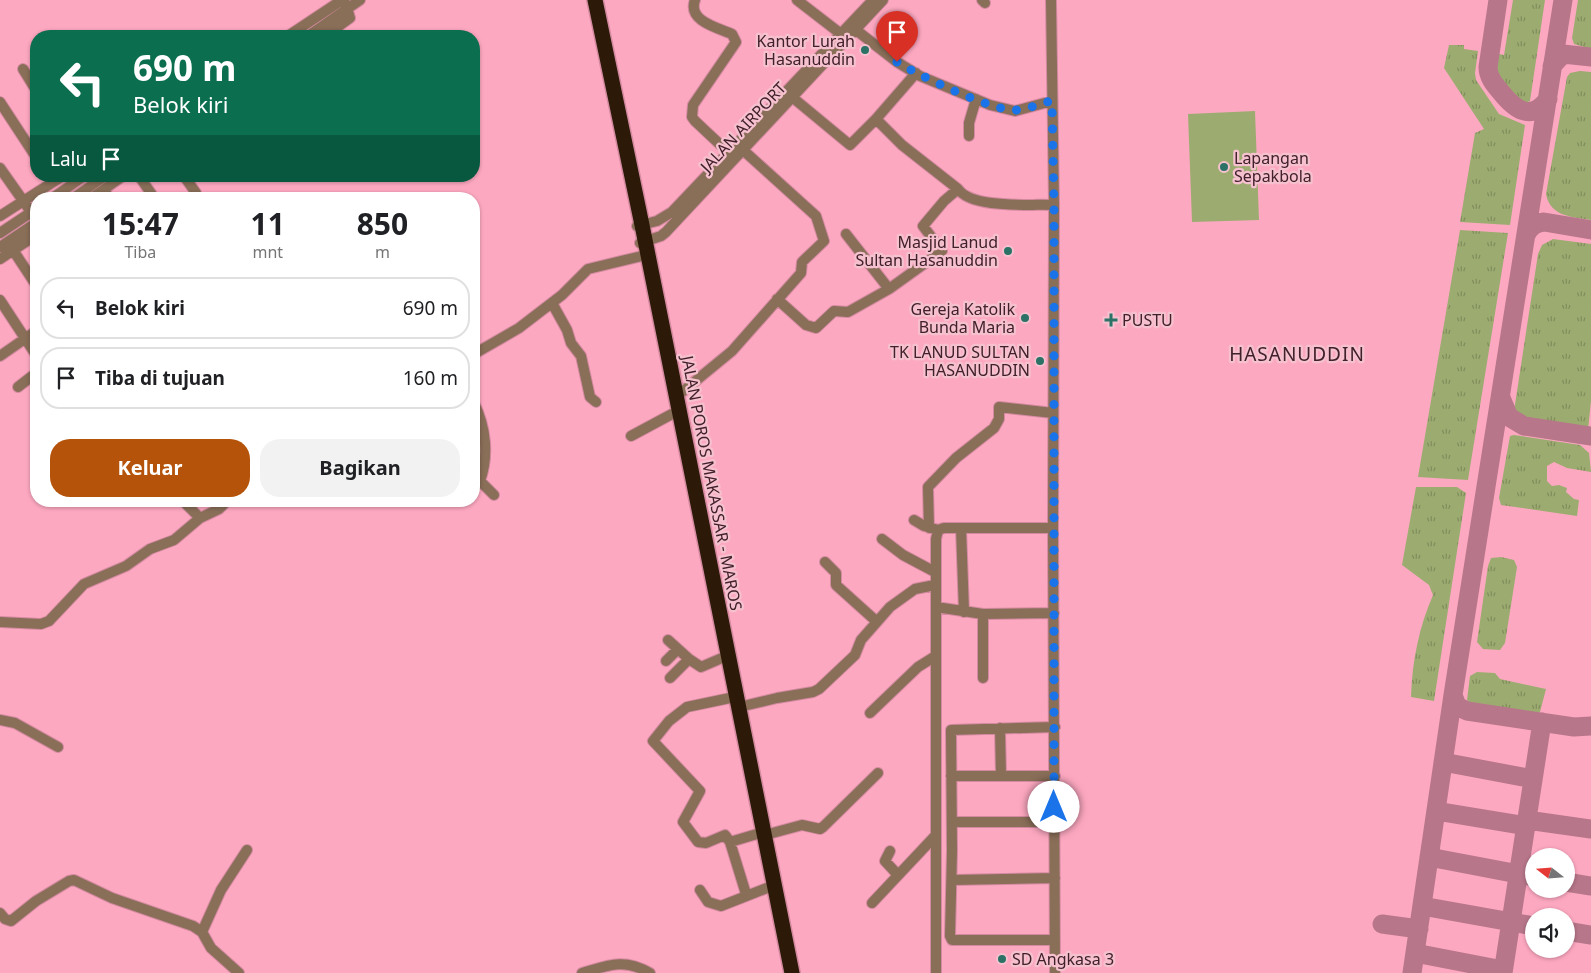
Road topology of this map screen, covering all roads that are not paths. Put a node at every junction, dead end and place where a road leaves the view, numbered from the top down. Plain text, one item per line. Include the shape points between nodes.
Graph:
1 (360, 0) edge
2 (588, 0) edge
3 (595, 0) edge
4 (695, 0) edge
5 (797, 0) edge
6 (873, 0) edge
7 (883, 0) edge
8 (1051, 0) edge
9 (345, 3) edge
10 (298, 30) edge
11 (315, 30) edge
12 (334, 30) edge
13 (856, 30) junction
14 (841, 34) junction
15 (833, 48) junction
16 (22, 69) dead end
17 (916, 74) junction
18 (30, 81) edge
19 (792, 97) junction
20 (976, 99) junction
21 (1052, 101) junction
22 (0, 102) edge
23 (876, 119) junction
24 (969, 136) dead end
25 (30, 148) edge
26 (744, 150) junction
27 (728, 152) junction
28 (0, 168) edge
29 (47, 182) edge
30 (75, 182) edge
31 (96, 182) edge
32 (115, 182) edge
33 (958, 189) junction
34 (104, 190) joint
35 (34, 192) edge
36 (61, 192) edge
37 (82, 192) edge
38 (101, 192) edge
39 (30, 195) edge
40 (694, 195) junction
41 (23, 201) junction
42 (1054, 205) junction
43 (30, 210) edge
44 (0, 216) edge
45 (30, 218) edge
46 (30, 220) edge
47 (639, 226) junction
48 (0, 233) edge
49 (846, 234) dead end
50 (30, 239) edge
51 (0, 247) edge
52 (642, 247) junction
53 (13, 250) junction
54 (0, 259) edge
55 (30, 276) edge
56 (889, 289) junction
57 (777, 299) junction
58 (552, 303) junction
59 (1, 306) edge
60 (30, 335) edge
61 (26, 338) junction
62 (30, 345) edge
63 (480, 351) edge
64 (0, 356) edge
65 (30, 377) edge
66 (18, 386) dead end
67 (676, 397) junction
68 (596, 402) dead end
69 (1053, 413) junction
70 (672, 414) junction
71 (480, 415) edge
72 (631, 436) dead end
73 (480, 481) edge
74 (480, 481) edge
75 (494, 495) dead end
76 (189, 507) edge
77 (221, 507) edge
78 (200, 518) junction
79 (914, 520) dead end
80 (961, 528) junction
81 (1053, 528) junction
82 (934, 529) junction
83 (882, 539) dead end
84 (825, 562) dead end
85 (935, 572) junction
86 (935, 585) junction
87 (936, 607) junction
88 (964, 612) junction
89 (1054, 613) junction
90 (982, 614) junction
91 (876, 621) junction
92 (0, 622) edge
93 (668, 640) dead end
94 (678, 649) junction
95 (934, 657) junction
96 (722, 658) junction
97 (689, 659) junction
98 (666, 661) dead end
99 (670, 678) dead end
100 (983, 678) dead end
101 (730, 679) junction
102 (734, 703) junction
103 (870, 713) dead end
104 (0, 720) edge
105 (1054, 727) junction
106 (1000, 728) junction
107 (58, 747) dead end
108 (878, 773) dead end
109 (952, 776) junction
110 (1002, 776) junction
111 (1055, 776) junction
112 (952, 822) junction
113 (1054, 822) junction
114 (761, 835) junction
115 (936, 835) junction
116 (730, 842) junction
117 (247, 850) dead end
118 (890, 851) dead end
119 (897, 874) junction
120 (1055, 878) junction
121 (952, 880) junction
122 (767, 888) junction
123 (700, 890) dead end
124 (746, 894) junction
125 (872, 903) dead end
126 (0, 914) edge
127 (202, 932) junction
128 (1056, 940) junction
129 (239, 973) edge
130 (582, 973) edge
131 (650, 973) edge
132 (784, 973) edge
133 (792, 973) edge
134 (936, 973) edge
135 (1056, 973) edge

1 - 9 street
2 - 47 highway, JALAN POROS MAKASSAR - MAROS
3 - 47 highway, JALAN POROS MAKASSAR - MAROS
4 - 27 street via 694,11 698,18 732,34 736,42 693,105 692,114 695,121
5 - 14 street
6 - 14 street, JALAN AIRPORT
7 - 13 street, JALAN AIRPORT
8 - 21 street
9 - 10 street
9 - 11 street
9 - 12 street via 349,20
13 - 15 street, JALAN AIRPORT
13 - 17 street
14 - 15 street, JALAN AIRPORT
15 - 19 street, JALAN AIRPORT
15 - 27 street, JALAN AIRPORT
16 - 18 street
17 - 20 street
17 - 23 street
19 - 23 street via 850,145
19 - 26 street, JALAN AIRPORT
20 - 21 street via 1015,110
20 - 24 street via 969,122
21 - 42 street
22 - 25 street
23 - 33 street
26 - 40 street, JALAN AIRPORT
26 - 57 street via 816,216 824,236 820,247 802,262 801,274
27 - 40 street, JALAN AIRPORT
28 - 41 street
29 - 35 street
30 - 36 street
31 - 37 street
32 - 34 street
33 - 42 street via 963,196 978,201
33 - 56 street via 923,226 942,251
34 - 38 street
39 - 41 street
40 - 47 street, JALAN AIRPORT via 657,222
40 - 52 street, JALAN AIRPORT via 661,236
41 - 43 street
41 - 44 street
42 - 69 street
45 - 48 street
46 - 51 street
47 - 52 highway, JALAN POROS MAKASSAR - MAROS
49 - 56 street
50 - 53 street
52 - 58 street, JALAN AIRPORT via 588,269
52 - 67 highway, JALAN POROS MAKASSAR - MAROS
52 - 70 highway, JALAN POROS MAKASSAR - MAROS
53 - 54 street
53 - 55 street
56 - 57 street via 848,312 834,311 816,328 806,325
57 - 67 street via 732,350
58 - 63 street, JALAN AIRPORT via 519,328
58 - 68 street via 571,343 580,354 590,397
59 - 61 street
60 - 61 street
61 - 62 street
61 - 64 street
65 - 66 street
67 - 101 highway, JALAN POROS MAKASSAR - MAROS
69 - 81 street
69 - 82 street via 999,407 999,419 994,428 956,458 928,487
70 - 72 street
70 - 96 highway, JALAN POROS MAKASSAR - MAROS
71 - 73 street via 485,457
74 - 75 street
76 - 78 street
77 - 78 street
78 - 92 street via 174,540 84,584 49,621 40,624
79 - 82 street
80 - 81 street
80 - 82 street
80 - 88 street
81 - 89 street
82 - 85 street
83 - 85 street
84 - 91 street via 836,573 836,585
85 - 86 street
86 - 87 street
86 - 91 street via 916,589
87 - 88 street
87 - 95 street
88 - 90 street
89 - 90 street
89 - 105 street
90 - 100 street
91 - 102 street via 854,655 819,689
93 - 94 street
94 - 97 street
94 - 98 street
95 - 103 street via 918,667
95 - 115 street
96 - 97 street via 701,667
96 - 101 highway, JALAN POROS MAKASSAR - MAROS
97 - 99 street
101 - 102 highway, JALAN POROS MAKASSAR - MAROS
102 - 114 highway, JALAN POROS MAKASSAR - MAROS
102 - 116 street via 687,707 671,719 653,741 700,791 683,822 688,829 702,844 725,835
104 - 107 street via 14,723
105 - 106 street
105 - 111 street
106 - 109 street via 952,729
106 - 110 street
108 - 114 street via 823,828 802,825
109 - 110 street
109 - 112 street
110 - 111 street
111 - 113 street
112 - 113 street
112 - 121 street
113 - 120 street
114 - 116 street
114 - 122 highway, JALAN POROS MAKASSAR - MAROS
114 - 133 highway, JALAN POROS MAKASSAR - MAROS
115 - 119 street
115 - 134 street
116 - 124 street
117 - 127 street via 221,890
118 - 119 street via 885,861
119 - 125 street
120 - 121 street
120 - 128 street
121 - 128 street via 952,940
122 - 124 street
122 - 132 highway, JALAN POROS MAKASSAR - MAROS
123 - 124 street via 715,906 725,905
126 - 127 street via 12,921 36,901 74,880
127 - 129 street via 211,948
128 - 135 street
130 - 131 street via 623,963 636,965

